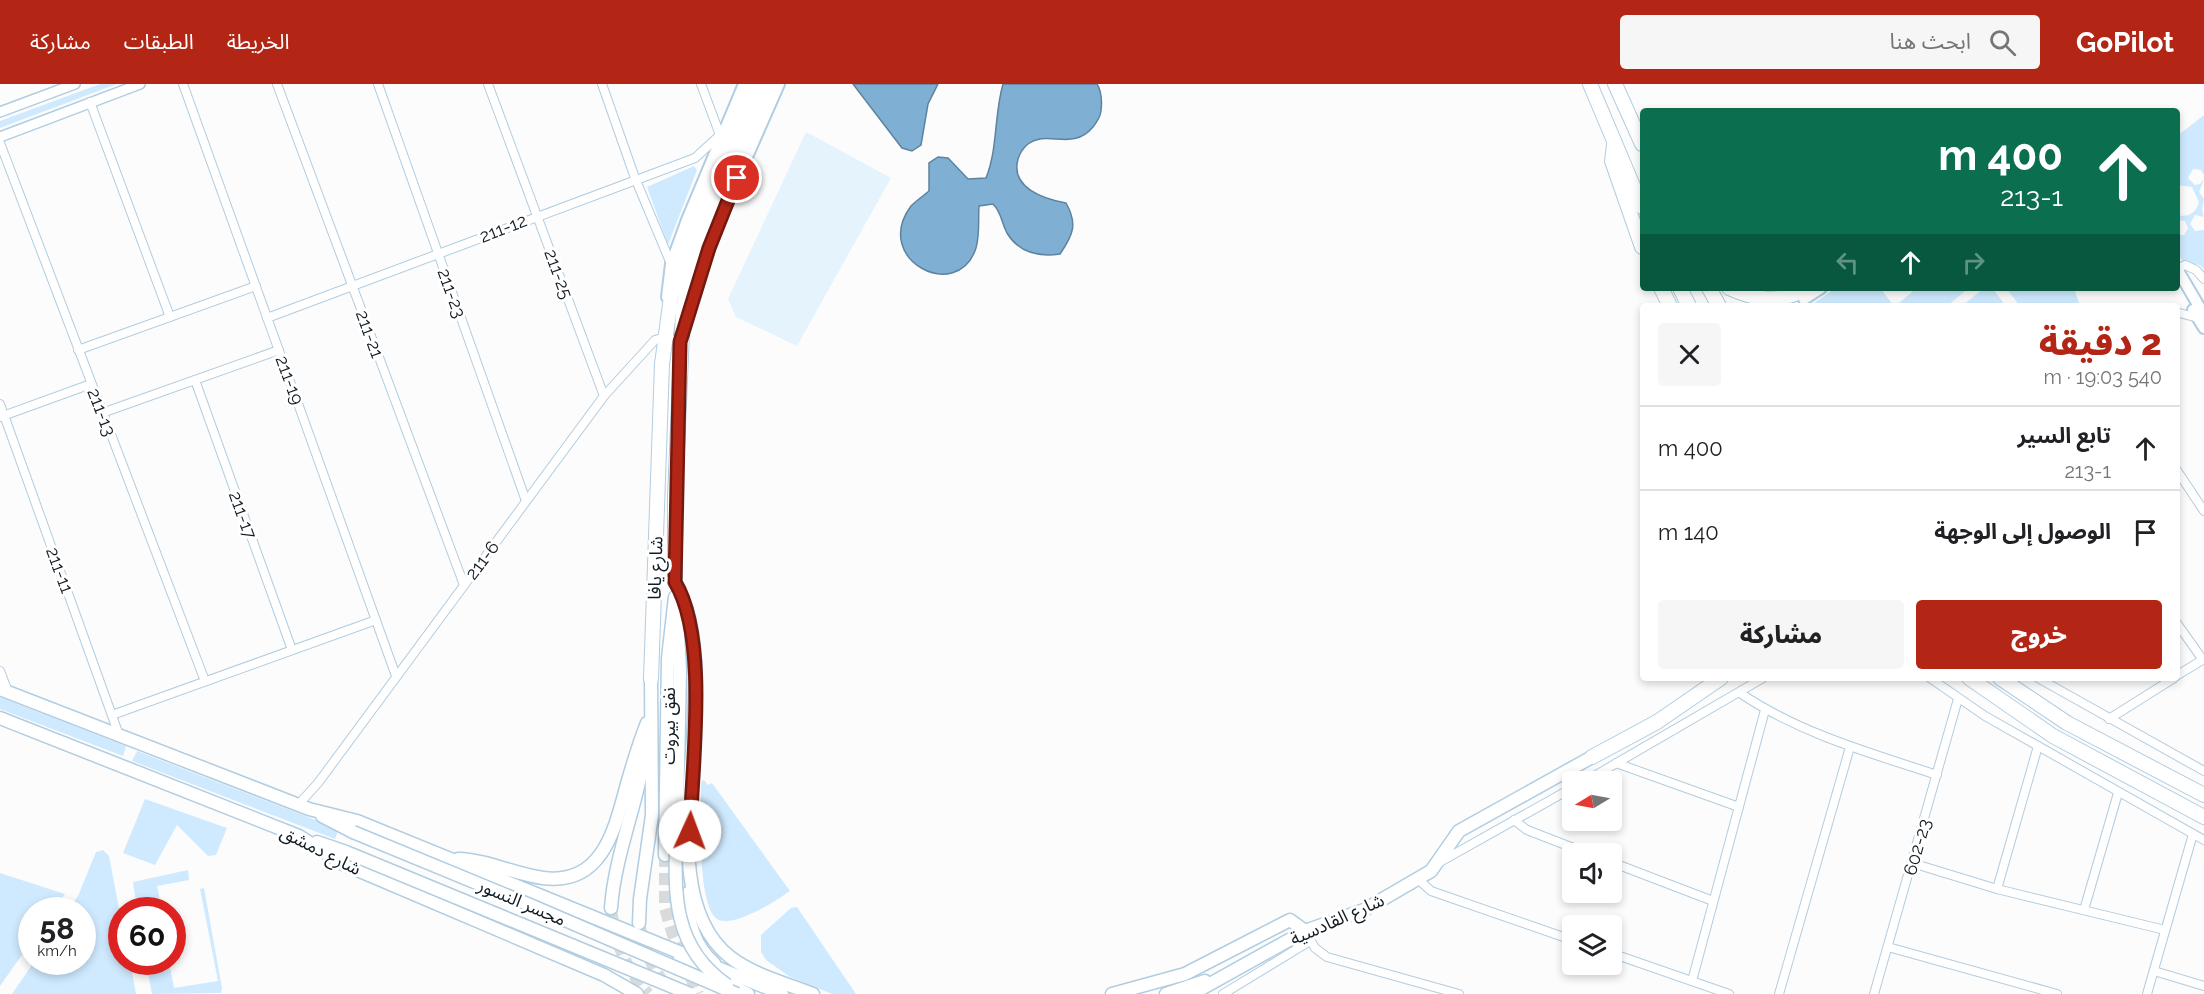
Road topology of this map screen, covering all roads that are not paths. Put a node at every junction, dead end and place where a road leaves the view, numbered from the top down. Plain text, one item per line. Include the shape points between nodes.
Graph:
1 (75, 84) edge
2 (140, 84) edge
3 (183, 84) edge
4 (277, 84) edge
5 (378, 84) edge
6 (488, 84) edge
7 (602, 84) edge
8 (700, 84) edge
9 (744, 84) edge
10 (756, 84) edge
11 (768, 84) edge
12 (779, 84) edge
13 (1590, 84) edge
14 (1615, 84) edge
15 (123, 88) edge
16 (90, 102) junction
17 (0, 112) edge
18 (727, 124) junction
19 (720, 135) junction
20 (0, 136) edge
21 (1640, 140) edge
22 (0, 143) edge
23 (1615, 143) junction
24 (635, 178) junction
25 (1640, 202) edge
26 (537, 215) junction
27 (1640, 241) edge
28 (438, 253) junction
29 (671, 264) junction
30 (2180, 267) edge
31 (2204, 279) edge
32 (2180, 283) edge
33 (352, 285) junction
34 (256, 286) junction
35 (1736, 291) edge
36 (1801, 296) edge
37 (2180, 313) edge
38 (2201, 316) edge
39 (170, 317) junction
40 (267, 318) junction
41 (2204, 328) edge
42 (665, 333) junction
43 (680, 342) junction
44 (78, 350) junction
45 (279, 350) junction
46 (195, 380) junction
47 (91, 384) junction
48 (604, 396) junction
49 (0, 404) edge
50 (102, 413) junction
51 (2, 416) edge
52 (2180, 476) edge
53 (526, 501) junction
54 (2204, 511) edge
55 (675, 582) junction
56 (464, 585) junction
57 (675, 597) junction
58 (376, 620) junction
59 (2180, 627) edge
60 (292, 650) junction
61 (2203, 659) edge
62 (0, 671) edge
63 (2180, 674) edge
64 (396, 676) junction
65 (651, 679) junction
66 (206, 681) junction
67 (1717, 681) edge
68 (1758, 681) edge
69 (1934, 681) edge
70 (1973, 681) edge
71 (2004, 681) edge
72 (2043, 681) edge
73 (2169, 681) edge
74 (4, 691) edge
75 (1740, 693) junction
76 (1958, 699) junction
77 (1765, 710) junction
78 (112, 715) junction
79 (0, 718) edge
80 (2109, 719) junction
81 (647, 723) junction
82 (120, 736) junction
83 (2038, 746) junction
84 (1850, 747) junction
85 (1592, 757) joint
86 (1616, 764) junction
87 (2202, 767) edge
88 (1604, 771) edge
89 (1937, 775) junction
90 (2118, 793) junction
91 (1562, 794) edge
92 (2204, 795) edge
93 (303, 807) junction
94 (1739, 807) junction
95 (2204, 817) edge
96 (1514, 820) junction
97 (2193, 834) junction
98 (299, 836) junction
99 (2204, 840) edge
100 (1562, 844) edge
101 (665, 855) tunnel mouth
102 (447, 860) junction
103 (1440, 862) junction
104 (1912, 863) junction
105 (1622, 866) edge
106 (688, 873) junction
107 (1418, 879) junction
108 (1997, 889) junction
109 (1713, 901) junction
110 (610, 908) tunnel mouth
111 (2084, 910) junction
112 (639, 923) tunnel mouth
113 (2165, 930) junction
114 (1308, 936) junction
115 (1562, 937) edge
116 (649, 940) junction
117 (1888, 947) junction
118 (1622, 957) edge
119 (719, 968) junction
120 (2154, 971) junction
121 (1231, 972) junction
122 (1692, 981) junction
123 (2204, 986) edge
124 (637, 994) edge
125 (690, 994) edge
126 (739, 994) edge
127 (748, 994) edge
128 (782, 994) edge
129 (813, 994) edge
130 (1112, 994) edge
131 (1166, 994) edge
132 (1192, 994) edge
133 (1223, 994) edge
134 (1459, 994) edge
135 (1729, 994) edge
136 (1779, 994) edge
137 (1874, 994) edge
138 (2056, 994) edge
139 (2148, 994) edge

1 - 17 street
2 - 15 street
3 - 34 street, 211-19
4 - 33 street, 211-21
5 - 28 street, 211-23
6 - 26 street, 211-25
7 - 24 street
8 - 19 street
9 - 18 main road
10 - 42 highway, شارع يافا via 683,257
11 - 43 highway, شارع يافا via 698,248 689,279
12 - 43 main road via 721,216
13 - 23 highway
14 - 21 highway
15 - 16 street
16 - 20 street
16 - 39 street
18 - 19 street, 211-12
18 - 29 main road
19 - 24 street, 211-12 via 695,158
22 - 44 street, 211-13
23 - 25 highway
23 - 27 highway via 1612,161
24 - 26 street, 211-12
24 - 29 street
26 - 28 street, 211-12
26 - 48 street, 211-25
28 - 33 street, 211-12
28 - 53 street, 211-23
29 - 42 main road
30 - 31 street via 2191,267
32 - 38 main road
33 - 40 street, 211-12
33 - 56 street, 211-21
34 - 39 street
34 - 40 street, 211-19
35 - 36 highway via 1774,299
37 - 38 street
38 - 41 main road
39 - 44 street
40 - 45 street, 211-19
42 - 43 street
42 - 48 street, 211-6 via 648,345
42 - 65 highway, شارع يافا
43 - 55 highway, شارع يافا
44 - 47 street, 211-13
45 - 46 street
45 - 58 street, 211-19
46 - 50 street
46 - 60 street, 211-17
47 - 50 street, 211-13
47 - 51 street
48 - 53 street, 211-6
49 - 51 street, 211-11
50 - 66 street, 211-13
51 - 78 street, 211-11
52 - 54 street
53 - 56 street, 211-6
55 - 57 main road
55 - 106 main road, شارع يافا via 689,613 695,681
56 - 64 street, 211-6
57 - 101 main road, نفق بيروت via 668,658
57 - 126 main road, bridge via 680,670 676,900 682,928 704,964
58 - 60 street
58 - 64 street, 211-19
59 - 61 street
60 - 66 street
61 - 63 street
62 - 74 street
64 - 93 street, 211-6
65 - 81 main road, نفق بيروت
65 - 112 main road, شارع يافا via 652,815
66 - 78 street
67 - 85 highway via 1657,722
68 - 75 street
69 - 76 street
70 - 95 highway via 2053,736
71 - 92 highway via 2067,723
72 - 80 street
73 - 80 street
74 - 82 main road, شارع دمشق
75 - 77 street
75 - 86 street
76 - 83 street
76 - 89 street, 602-23
77 - 84 street
77 - 94 street
78 - 82 street, 211-11
79 - 98 main road, شارع دمشق
80 - 87 street
81 - 102 main road via 613,834 607,848 586,869 565,877 543,878 472,860
81 - 110 main road, نفق بيروت via 640,785 614,878
82 - 93 main road, شارع دمشق
83 - 90 street
83 - 108 street
84 - 89 street
84 - 136 street
85 - 103 main road, شارع القادسية via 1459,831
86 - 88 street
86 - 94 street
89 - 104 street, 602-23
90 - 97 street
90 - 111 street
91 - 96 street
93 - 102 main road, شارع دمشق via 357,821
93 - 126 main road, مجسر النسور, bridge via 353,832
94 - 109 street
96 - 100 street via 1527,830
96 - 103 street
97 - 99 street
97 - 113 street
98 - 124 main road, شارع دمشق via 341,863 604,975
98 - 125 main road, مجسر النسور, bridge
102 - 116 main road, شارع دمشق
103 - 107 main road, شارع القادسية
104 - 108 street
104 - 117 street, 602-23
105 - 109 street
106 - 119 main road via 691,928 701,950
106 - 129 main road, شارع يافا via 701,920 723,951 744,966
107 - 114 main road, شارع القادسية
107 - 115 street via 1431,891
108 - 111 street
109 - 122 street
111 - 113 street
113 - 120 street
114 - 121 main road, شارع القادسية
114 - 130 main road, شارع القادسية via 1290,920 1185,974
114 - 133 street
114 - 134 street via 1327,957
116 - 119 main road
116 - 127 main road
117 - 137 street, 602-23
117 - 138 street
118 - 122 street
119 - 128 main road
120 - 123 street
120 - 139 street
121 - 131 main road
121 - 132 main road, شارع القادسية
122 - 135 street

